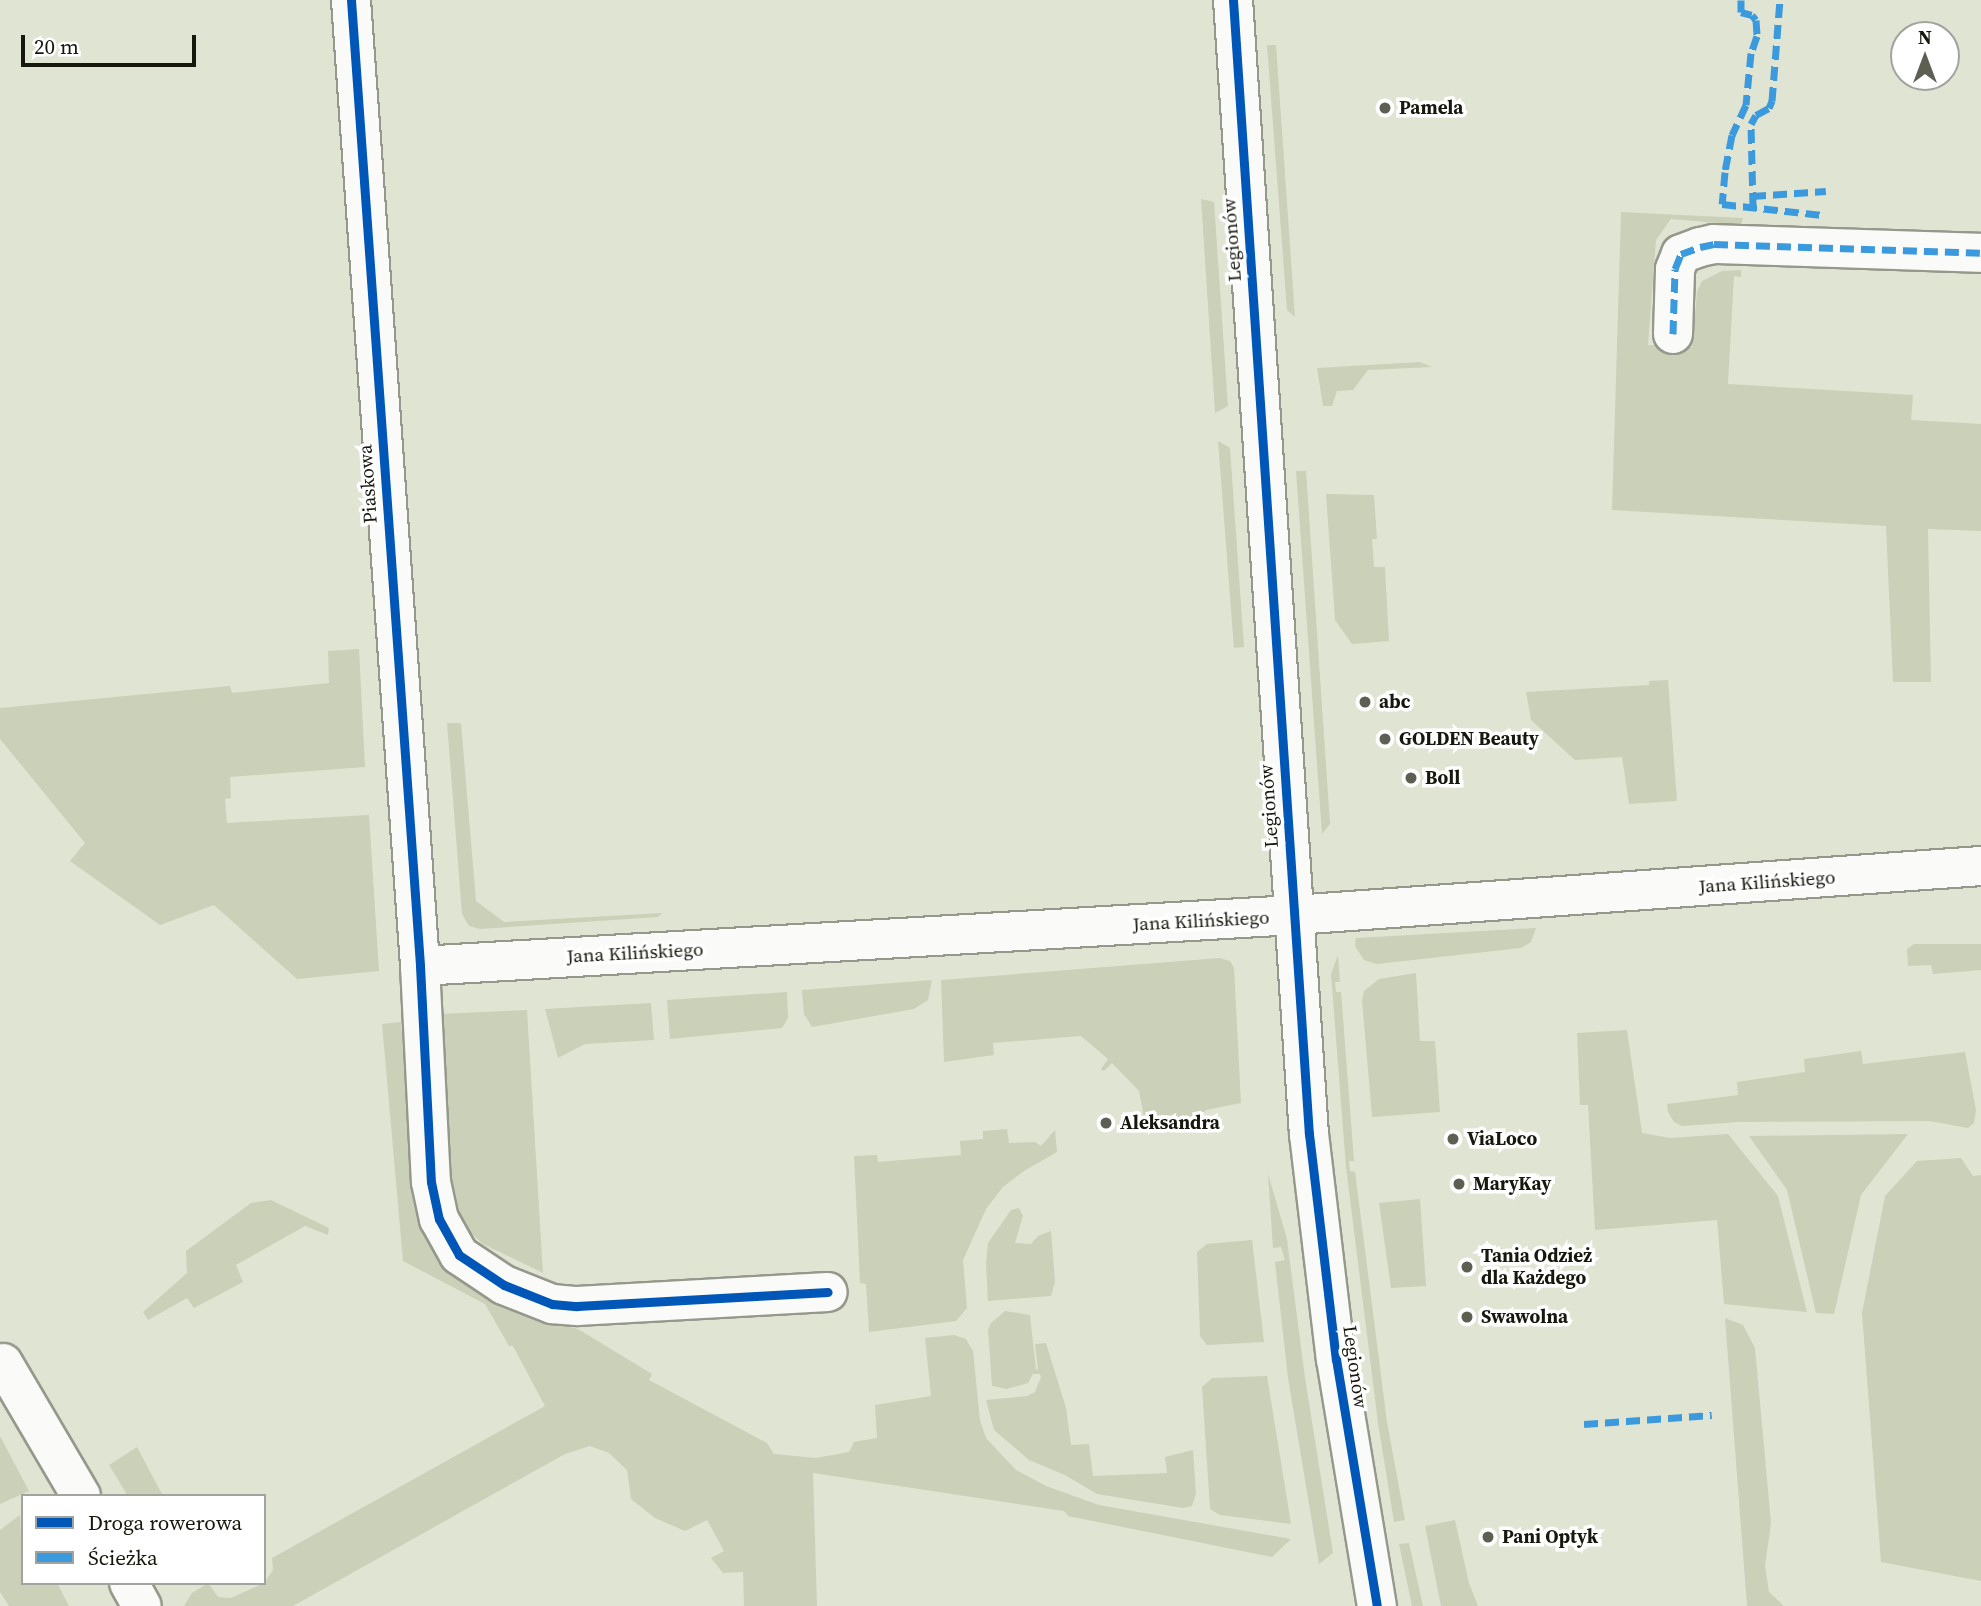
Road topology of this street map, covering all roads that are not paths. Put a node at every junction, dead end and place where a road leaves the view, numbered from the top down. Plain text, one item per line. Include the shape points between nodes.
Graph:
1 (351, 0) edge
2 (1233, 0) edge
3 (1981, 253) edge
4 (1673, 334) dead end
5 (1981, 866) edge
6 (1294, 915) junction
7 (420, 966) junction
8 (828, 1292) dead end
9 (3, 1363) dead end
10 (80, 1494) edge
11 (131, 1585) edge
12 (142, 1606) edge
13 (1377, 1606) edge

1 - 7 street, Piaskowa
2 - 6 street, Legionów
3 - 4 street via 1700,247 1681,254 1675,269
5 - 6 street, Jana Kilińskiego
6 - 7 street, Jana Kilińskiego
6 - 13 street, Legionów via 1320,1237
7 - 8 street, Piaskowa via 431,1182 439,1219 459,1255 504,1285 552,1304
9 - 10 street
11 - 12 street

